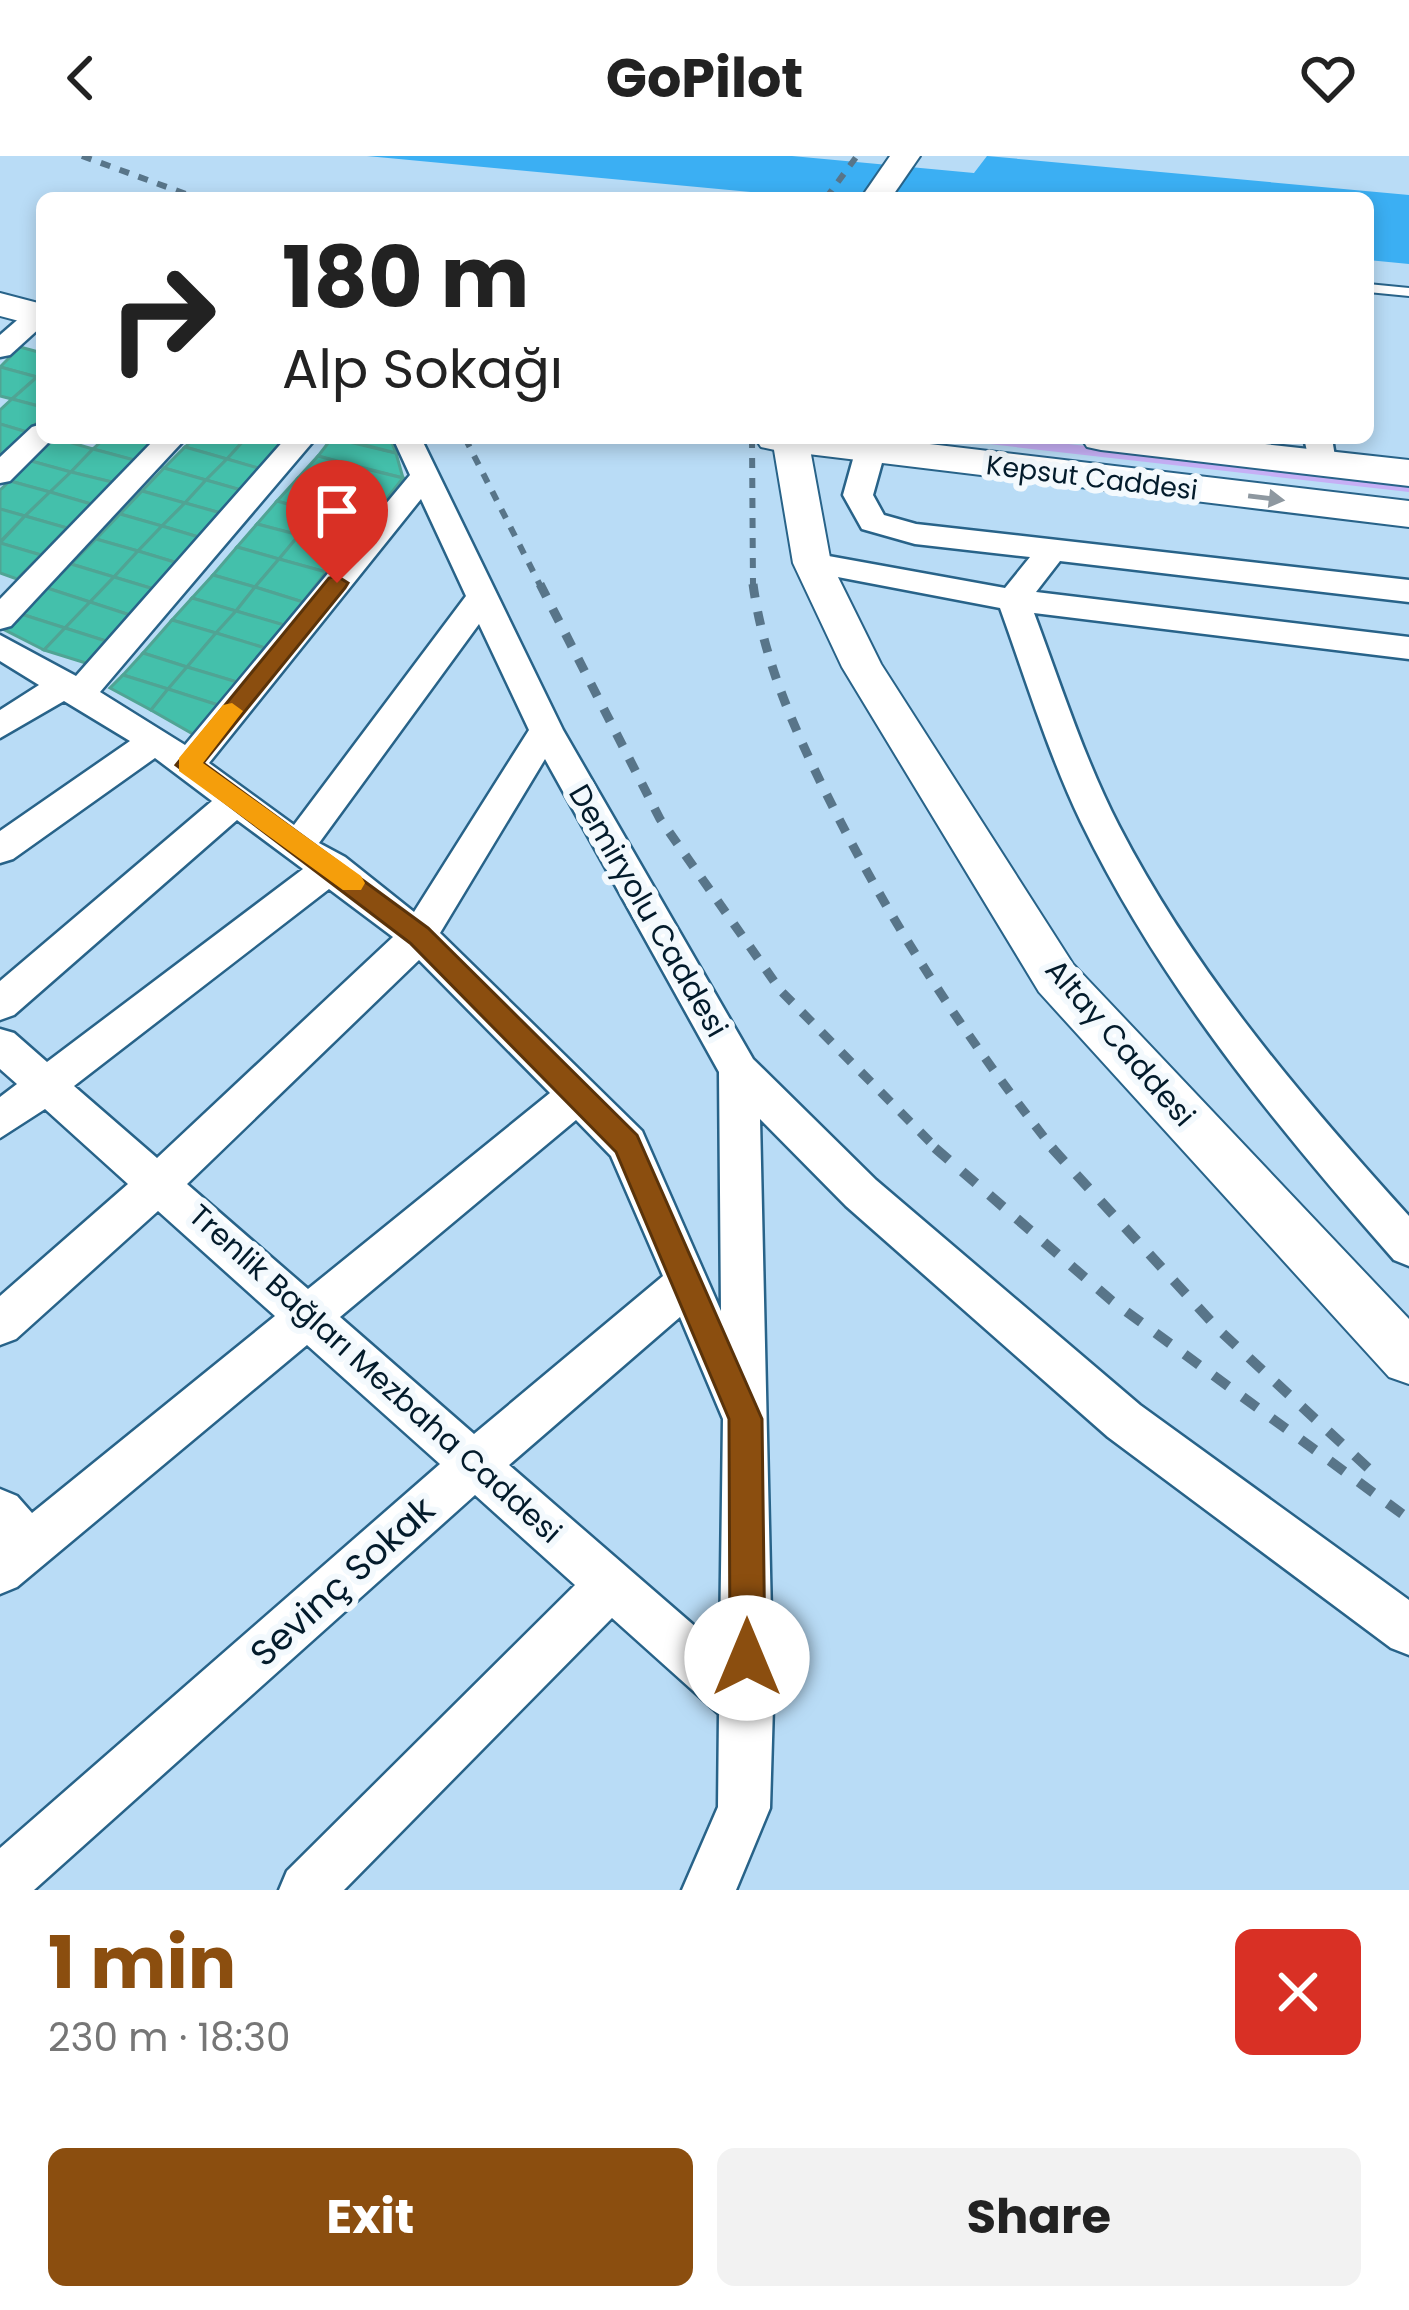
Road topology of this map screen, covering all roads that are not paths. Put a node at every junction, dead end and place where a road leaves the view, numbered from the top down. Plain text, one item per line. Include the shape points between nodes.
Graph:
1 (905, 156) edge
2 (880, 192) edge
3 (0, 279) edge
4 (1374, 289) edge
5 (1409, 292) edge
6 (0, 304) edge
7 (36, 304) edge
8 (36, 307) edge
9 (36, 312) edge
10 (0, 350) edge
11 (36, 439) edge
12 (166, 444) edge
13 (296, 444) edge
14 (410, 444) edge
15 (786, 444) edge
16 (818, 444) edge
17 (1210, 444) edge
18 (1320, 451) edge
19 (870, 452) junction
20 (1409, 473) edge
21 (0, 474) edge
22 (426, 474) junction
23 (1409, 514) edge
24 (873, 522) junction
25 (1052, 550) junction
26 (812, 563) junction
27 (1409, 591) edge
28 (482, 597) junction
29 (1013, 600) junction
30 (0, 618) edge
31 (0, 646) edge
32 (1409, 648) edge
33 (72, 688) junction
34 (0, 727) edge
35 (545, 730) junction
36 (171, 753) junction
37 (237, 800) junction
38 (0, 849) edge
39 (316, 856) junction
40 (419, 935) junction
41 (0, 1004) edge
42 (0, 1045) edge
43 (739, 1071) junction
44 (45, 1085) junction
45 (578, 1094) junction
46 (0, 1120) edge
47 (161, 1182) junction
48 (1365, 1198) junction
49 (1409, 1206) edge
50 (1409, 1246) edge
51 (688, 1283) junction
52 (310, 1315) junction
53 (0, 1324) edge
54 (1409, 1358) edge
55 (746, 1419) junction
56 (476, 1463) junction
57 (10, 1543) edge
58 (611, 1584) junction
59 (1409, 1630) edge
60 (748, 1706) junction
61 (0, 1884) edge
62 (306, 1890) edge
63 (709, 1890) edge

1 - 2 street
3 - 7 main road
4 - 5 lane
6 - 8 main road
9 - 10 street
11 - 21 street
12 - 30 street
13 - 33 street
14 - 22 street, Demiryolu Caddesi
15 - 26 street, Altay Caddesi
16 - 19 main road, Kepsut Caddesi
17 - 18 main road, Kepsut Caddesi
18 - 20 main road, Kepsut Caddesi
19 -> 23 main road, Kepsut Caddesi
19 - 24 street via 858,495
22 - 28 street, Demiryolu Caddesi
22 - 36 street
24 - 25 street
24 - 26 street
25 - 27 street
25 - 29 street
26 - 29 street
26 - 54 street, Altay Caddesi via 862,667 1056,979
28 - 35 street, Demiryolu Caddesi
28 - 39 street
29 - 32 street
29 - 48 street via 1100,823 1178,956
31 - 33 street
33 - 34 street
33 - 36 street
35 - 40 street
35 - 43 street, Demiryolu Caddesi
36 - 37 street
36 - 38 street
37 - 39 street
37 - 41 street
39 - 40 street
39 - 44 street
40 - 45 street
40 - 47 street
42 - 44 street, Trenlik Bağları Mezbaha Caddesi
43 - 55 street, Demiryolu Caddesi
43 - 59 street via 861,1193 1124,1421
44 - 46 street
44 - 47 street, Trenlik Bağları Mezbaha Caddesi
45 - 51 street via 627,1144
45 - 52 street
47 - 52 street, Trenlik Bağları Mezbaha Caddesi
47 - 53 street
48 - 49 street
48 - 50 street
51 - 55 street
51 - 56 street, Sevinç Sokak
52 - 56 street, Trenlik Bağları Mezbaha Caddesi
52 - 57 street
55 - 60 street, Demiryolu Caddesi
56 - 58 street, Trenlik Bağları Mezbaha Caddesi
56 - 61 street, Sevinç Sokak
58 - 60 street, Trenlik Bağları Mezbaha Caddesi
58 - 62 street
60 - 63 street, Demiryolu Caddesi via 744,1808

